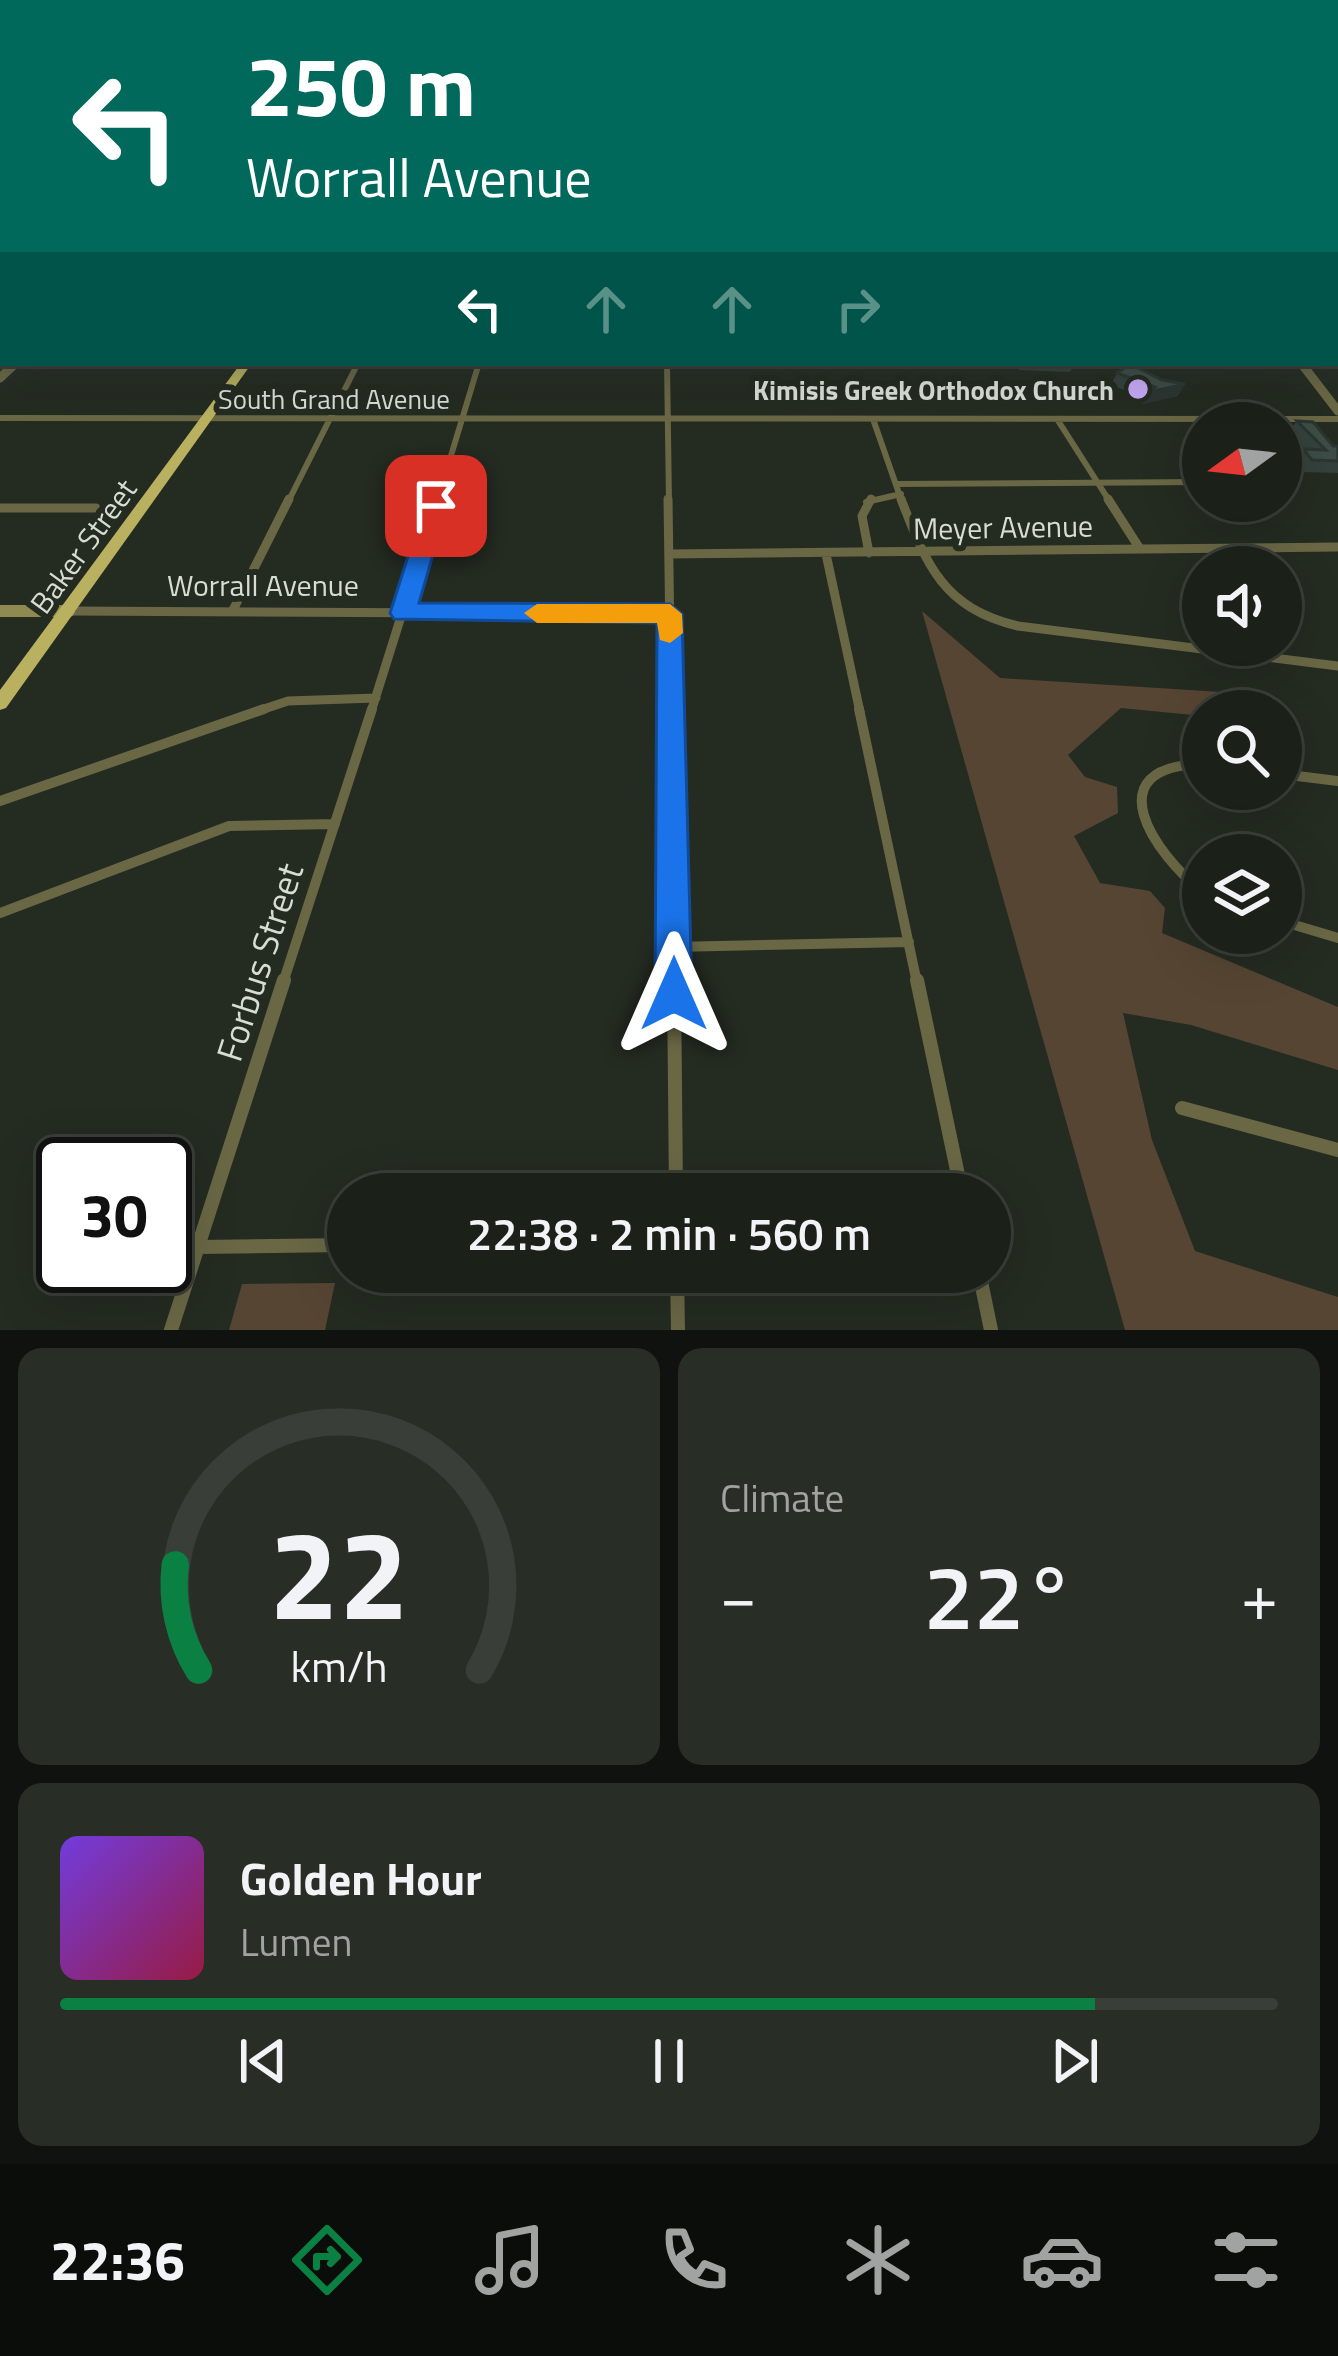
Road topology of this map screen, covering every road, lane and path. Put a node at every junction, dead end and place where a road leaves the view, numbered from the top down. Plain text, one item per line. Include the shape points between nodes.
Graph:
1 (246, 366) edge
2 (357, 366) edge
3 (478, 366) edge
4 (667, 366) edge
5 (1303, 366) edge
6 (1338, 415) edge
7 (0, 418) edge
8 (462, 418) junction
9 (207, 419) junction
10 (329, 419) junction
11 (668, 419) junction
12 (873, 419) junction
13 (1057, 419) junction
14 (1100, 482) junction
15 (1182, 482) edge
16 (899, 489) junction
17 (0, 508) edge
18 (96, 508) dead end
19 (1338, 548) edge
20 (1140, 549) junction
21 (924, 551) junction
22 (868, 553) junction
23 (669, 554) junction
24 (826, 554) junction
25 (0, 611) edge
26 (69, 611) junction
27 (232, 612) junction
28 (403, 613) junction
29 (670, 614) junction
30 (1338, 666) edge
31 (376, 698) junction
32 (0, 703) edge
33 (1182, 764) edge
34 (1302, 777) edge
35 (1338, 781) edge
36 (0, 801) edge
37 (335, 824) junction
38 (1182, 872) edge
39 (0, 913) edge
40 (1302, 927) edge
41 (1338, 938) edge
42 (909, 942) junction
43 (674, 946) junction
44 (1183, 1108) dead end
45 (1338, 1150) edge
46 (676, 1173) edge
47 (958, 1173) edge
48 (327, 1245) edge
49 (198, 1247) junction
50 (677, 1293) edge
51 (983, 1293) edge
52 (171, 1330) edge
53 (678, 1330) edge
54 (991, 1330) edge

1 - 9 highway, Baker Street
2 - 10 street
3 - 8 street, Forbus Street
4 - 11 street
5 - 6 street
6 - 13 street, South Grand Avenue
7 - 9 street, South Grand Avenue
8 - 10 street, South Grand Avenue
8 - 11 street, South Grand Avenue
8 - 28 street, Forbus Street
9 - 10 street, South Grand Avenue
9 - 26 highway, Baker Street
10 - 27 street
11 - 12 street, South Grand Avenue
11 - 23 street
12 - 13 street, South Grand Avenue
12 - 16 street
13 - 14 street
14 - 15 street
14 - 16 street
14 - 20 street
16 - 21 street
16 - 22 street via 864,502
17 - 18 street
19 - 20 street, Meyer Avenue
20 - 21 street, Meyer Avenue
21 - 22 street, Meyer Avenue
21 - 30 street via 955,599 999,622
22 - 24 street, Meyer Avenue
23 - 24 street, Meyer Avenue
23 - 29 street
24 - 42 street
25 - 26 main road, Worrall Avenue
26 - 27 street, Worrall Avenue
26 - 32 highway, Baker Street
27 - 28 street, Worrall Avenue
28 - 29 street, Worrall Avenue
28 - 31 street, Forbus Street
29 - 43 street
31 - 36 street via 288,701
31 - 37 street, Forbus Street
33 - 38 street via 1144,785 1142,822
34 - 35 street
37 - 39 street via 230,826
37 - 49 street, Forbus Street
40 - 41 street
42 - 43 street
42 - 47 street
43 - 46 street
44 - 45 street
48 - 49 street
49 - 52 street, Forbus Street
50 - 53 street
51 - 54 street

